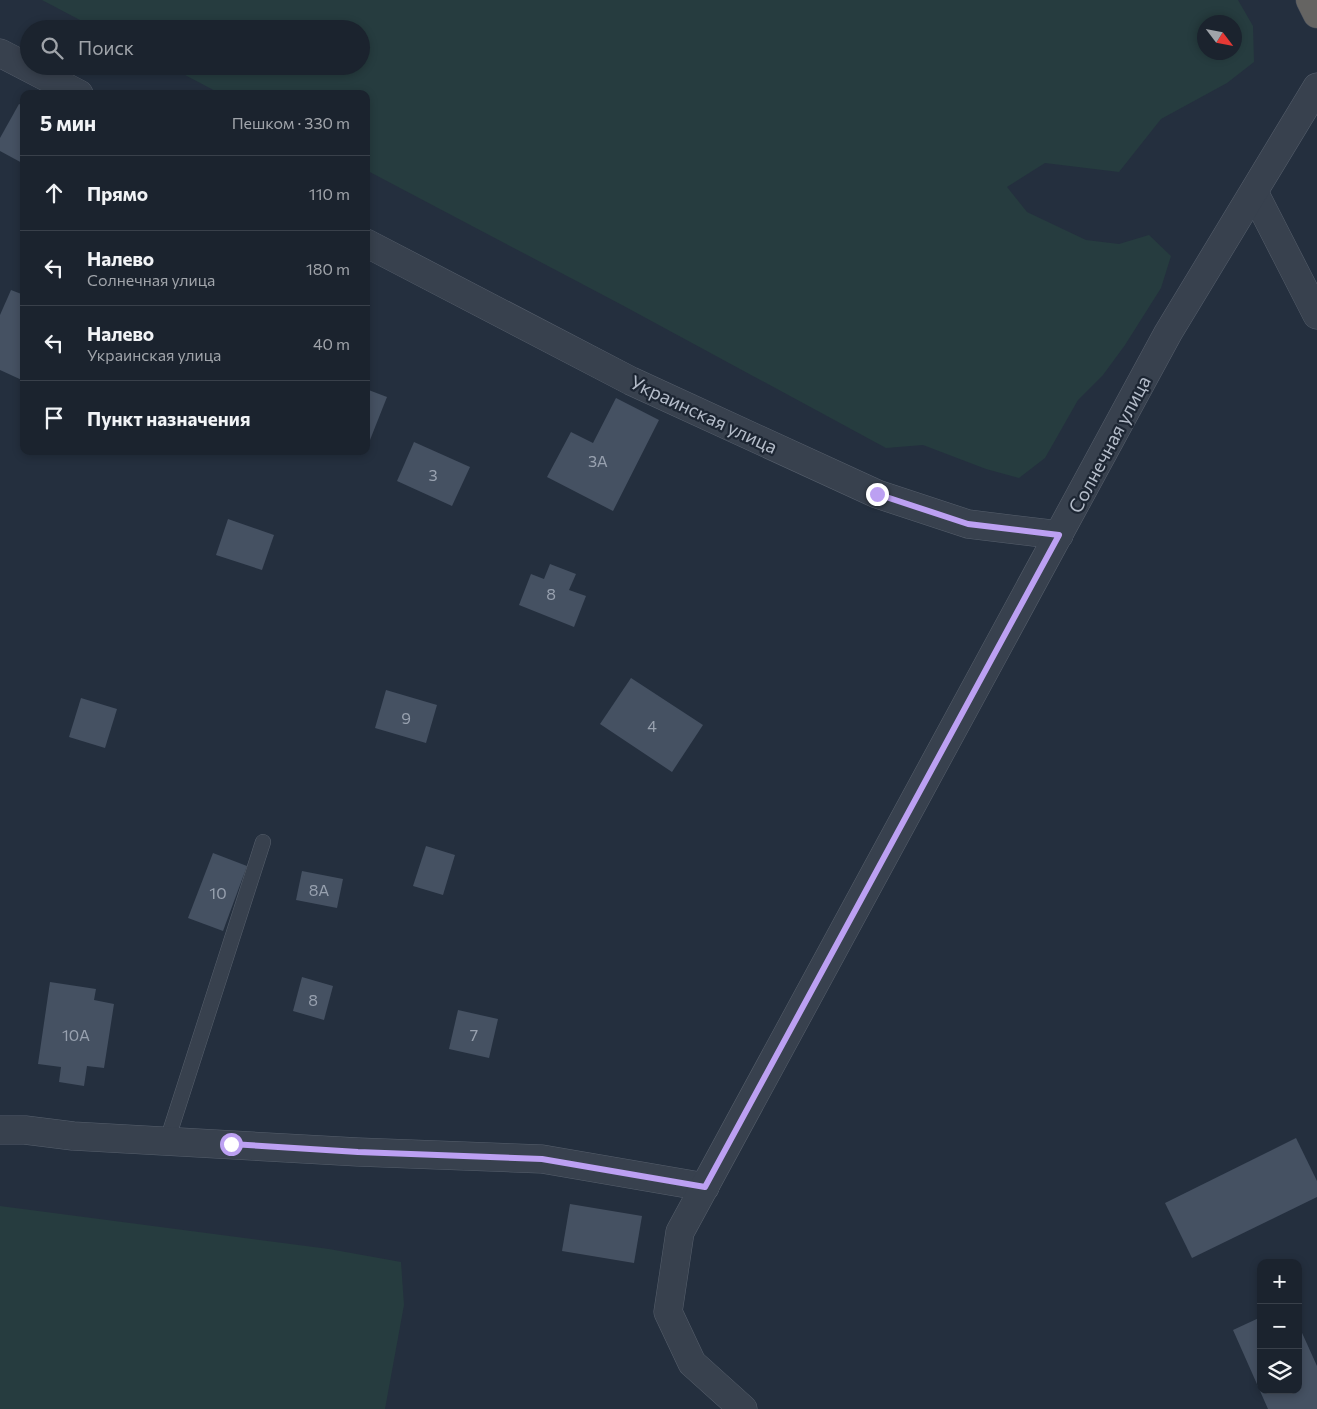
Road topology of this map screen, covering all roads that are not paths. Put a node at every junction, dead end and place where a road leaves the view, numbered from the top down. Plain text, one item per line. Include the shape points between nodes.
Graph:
1 (1310, 0) edge
2 (1317, 14) edge
3 (0, 54) edge
4 (20, 64) edge
5 (41, 75) edge
6 (1317, 88) edge
7 (71, 90) edge
8 (1254, 192) junction
9 (370, 245) edge
10 (1317, 315) edge
11 (1059, 535) junction
12 (263, 842) dead end
13 (0, 1130) edge
14 (167, 1141) junction
15 (705, 1187) junction
16 (743, 1409) edge

1 - 2 highway
3 - 4 street
5 - 7 street
6 - 8 street, Солнечная улица
8 - 10 street
8 - 11 street, Солнечная улица via 1168,333
9 - 11 street, Украинская улица via 631,381 877,494 968,524
11 - 15 street, Солнечная улица
12 - 14 lane
13 - 14 street
14 - 15 street via 542,1159
15 - 16 street, Солнечная улица via 680,1232 668,1312 692,1363

